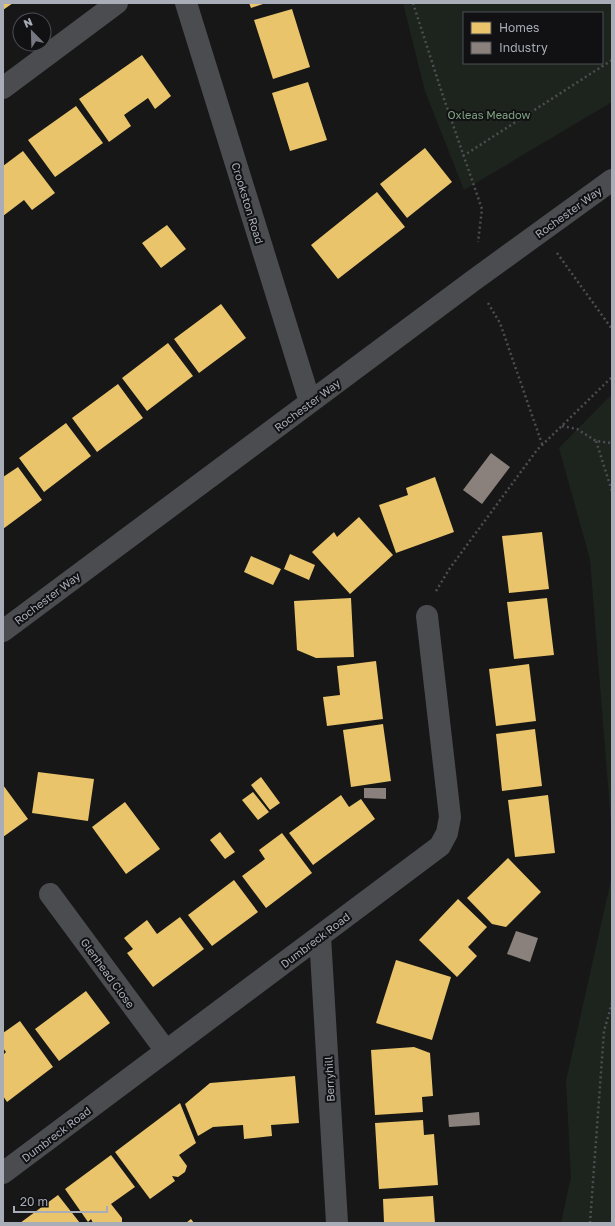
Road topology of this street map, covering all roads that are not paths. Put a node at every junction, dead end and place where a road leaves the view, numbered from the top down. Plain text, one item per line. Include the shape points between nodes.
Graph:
1 (117, 3) edge
2 (186, 3) edge
3 (3, 88) edge
4 (612, 180) edge
5 (310, 402) junction
6 (426, 616) road end
7 (3, 631) edge
8 (50, 894) dead end
9 (320, 936) junction
10 (166, 1051) junction
11 (3, 1173) edge
12 (337, 1223) edge

1 - 3 street
2 - 5 street, Crookston Road
4 - 5 street, Rochester Way
5 - 7 street, Rochester Way
6 - 9 street, Dumbreck Road via 450,817 447,833 440,846
8 - 10 street, Glenhead Close
9 - 10 street, Dumbreck Road
9 - 12 street, Berryhill
10 - 11 street, Dumbreck Road

